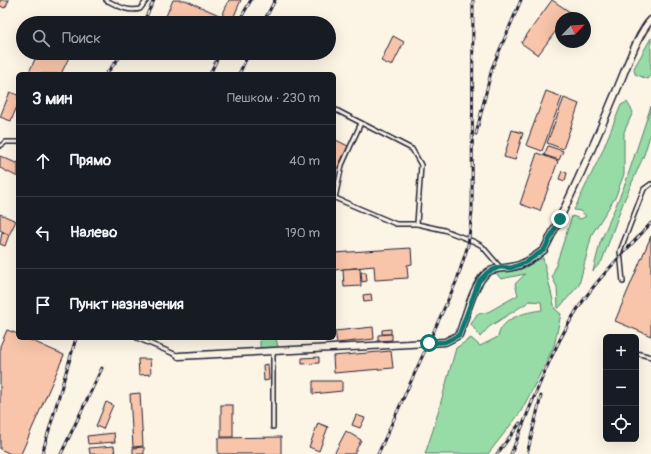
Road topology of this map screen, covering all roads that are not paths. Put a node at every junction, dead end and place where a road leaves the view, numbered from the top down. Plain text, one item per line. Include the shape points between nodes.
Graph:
1 (106, 0) edge
2 (147, 0) edge
3 (651, 20) edge
4 (336, 111) edge
5 (361, 123) junction
6 (16, 142) edge
7 (0, 146) edge
8 (651, 184) edge
9 (336, 193) edge
10 (336, 198) edge
11 (417, 224) junction
12 (500, 267) junction
13 (623, 282) dead end
14 (143, 340) edge
15 (273, 353) junction
16 (639, 354) edge
17 (179, 356) joint
18 (651, 357) edge
19 (273, 428) dead end

1 - 2 lane via 128,10 134,10 140,9
3 - 12 street via 636,45 594,144 544,250 511,268
4 - 5 lane
5 - 9 lane via 342,165
5 - 11 lane via 412,149 421,165
6 - 7 lane via 6,142
8 - 13 lane via 644,189 620,251
10 - 11 lane via 396,224
11 - 12 lane via 444,230 479,244
12 - 15 street via 488,272 479,281 459,335 453,340
14 - 17 lane
15 - 17 street
15 - 19 lane
16 - 18 lane

